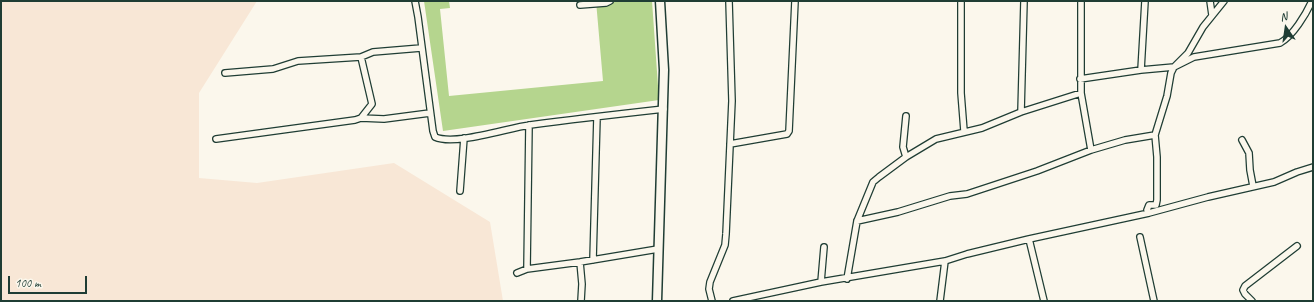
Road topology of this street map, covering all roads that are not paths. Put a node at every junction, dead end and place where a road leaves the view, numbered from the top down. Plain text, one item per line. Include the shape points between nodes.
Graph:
1 (415, 1) edge
2 (610, 1) edge
3 (660, 1) edge
4 (728, 1) edge
5 (795, 1) edge
6 (961, 1) edge
7 (1024, 1) edge
8 (1080, 1) edge
9 (1145, 1) edge
10 (1210, 1) edge
11 (1224, 1) edge
12 (1312, 1) edge
13 (580, 5) dead end
14 (1212, 14) junction
15 (421, 48) junction
16 (361, 57) junction
17 (1174, 67) junction
18 (1141, 70) junction
19 (226, 74) dead end
20 (1080, 79) junction
21 (1081, 93) junction
22 (664, 109) junction
23 (1021, 112) junction
24 (430, 113) junction
25 (906, 116) dead end
26 (596, 117) junction
27 (361, 118) junction
28 (529, 125) junction
29 (964, 131) junction
30 (1155, 135) junction
31 (464, 138) junction
32 (216, 139) dead end
33 (1242, 140) dead end
34 (730, 144) junction
35 (1091, 150) junction
36 (906, 157) junction
37 (1313, 167) edge
38 (1253, 186) junction
39 (460, 191) dead end
40 (1148, 214) junction
41 (857, 221) junction
42 (1140, 237) dead end
43 (1029, 239) junction
44 (1297, 246) dead end
45 (824, 247) dead end
46 (658, 249) junction
47 (593, 260) junction
48 (945, 261) junction
49 (580, 262) junction
50 (527, 269) junction
51 (517, 273) dead end
52 (847, 279) junction
53 (821, 282) junction
54 (582, 301) edge
55 (657, 301) edge
56 (712, 301) edge
57 (733, 301) edge
58 (940, 301) edge
59 (1044, 301) edge
60 (1154, 301) edge
61 (1252, 301) edge

1 - 15 street
2 - 13 street
3 - 22 street
4 - 34 street via 732,100
5 - 34 street via 789,131 787,134
6 - 29 street via 961,93
7 - 23 street
8 - 20 street
9 - 18 street
10 - 14 street
11 - 14 street
12 - 17 street via 1304,17 1280,43 1194,57
14 - 17 street via 1188,53
15 - 16 street via 373,52
15 - 24 street
16 - 19 street via 298,61 273,69
16 - 27 street via 372,104
17 - 18 street
17 - 30 street via 1168,96
18 - 20 street
20 - 21 street
21 - 23 street
21 - 35 street
22 - 26 street
22 - 46 street
23 - 29 street via 982,128
24 - 27 street via 384,119
24 - 31 street via 435,137 445,140
25 - 36 street via 903,147
26 - 28 street
26 - 47 street
27 - 32 street
28 - 31 street
28 - 50 street
29 - 36 street via 936,139
30 - 35 street
30 - 40 street via 1157,200 1156,205 1149,205
31 - 39 street
33 - 38 street via 1249,153
34 - 56 street via 726,234 710,282
35 - 41 street via 967,194 950,196
36 - 41 street via 873,182
37 - 38 street via 1274,182
38 - 40 street
40 - 43 street
41 - 52 street
42 - 60 street
43 - 48 street
43 - 59 street
44 - 61 street via 1245,286 1243,290
45 - 53 street
46 - 47 street
46 - 55 street
47 - 49 street
48 - 52 street
48 - 58 street
49 - 50 street
49 - 54 street
50 - 51 street
52 - 53 street
53 - 57 street

